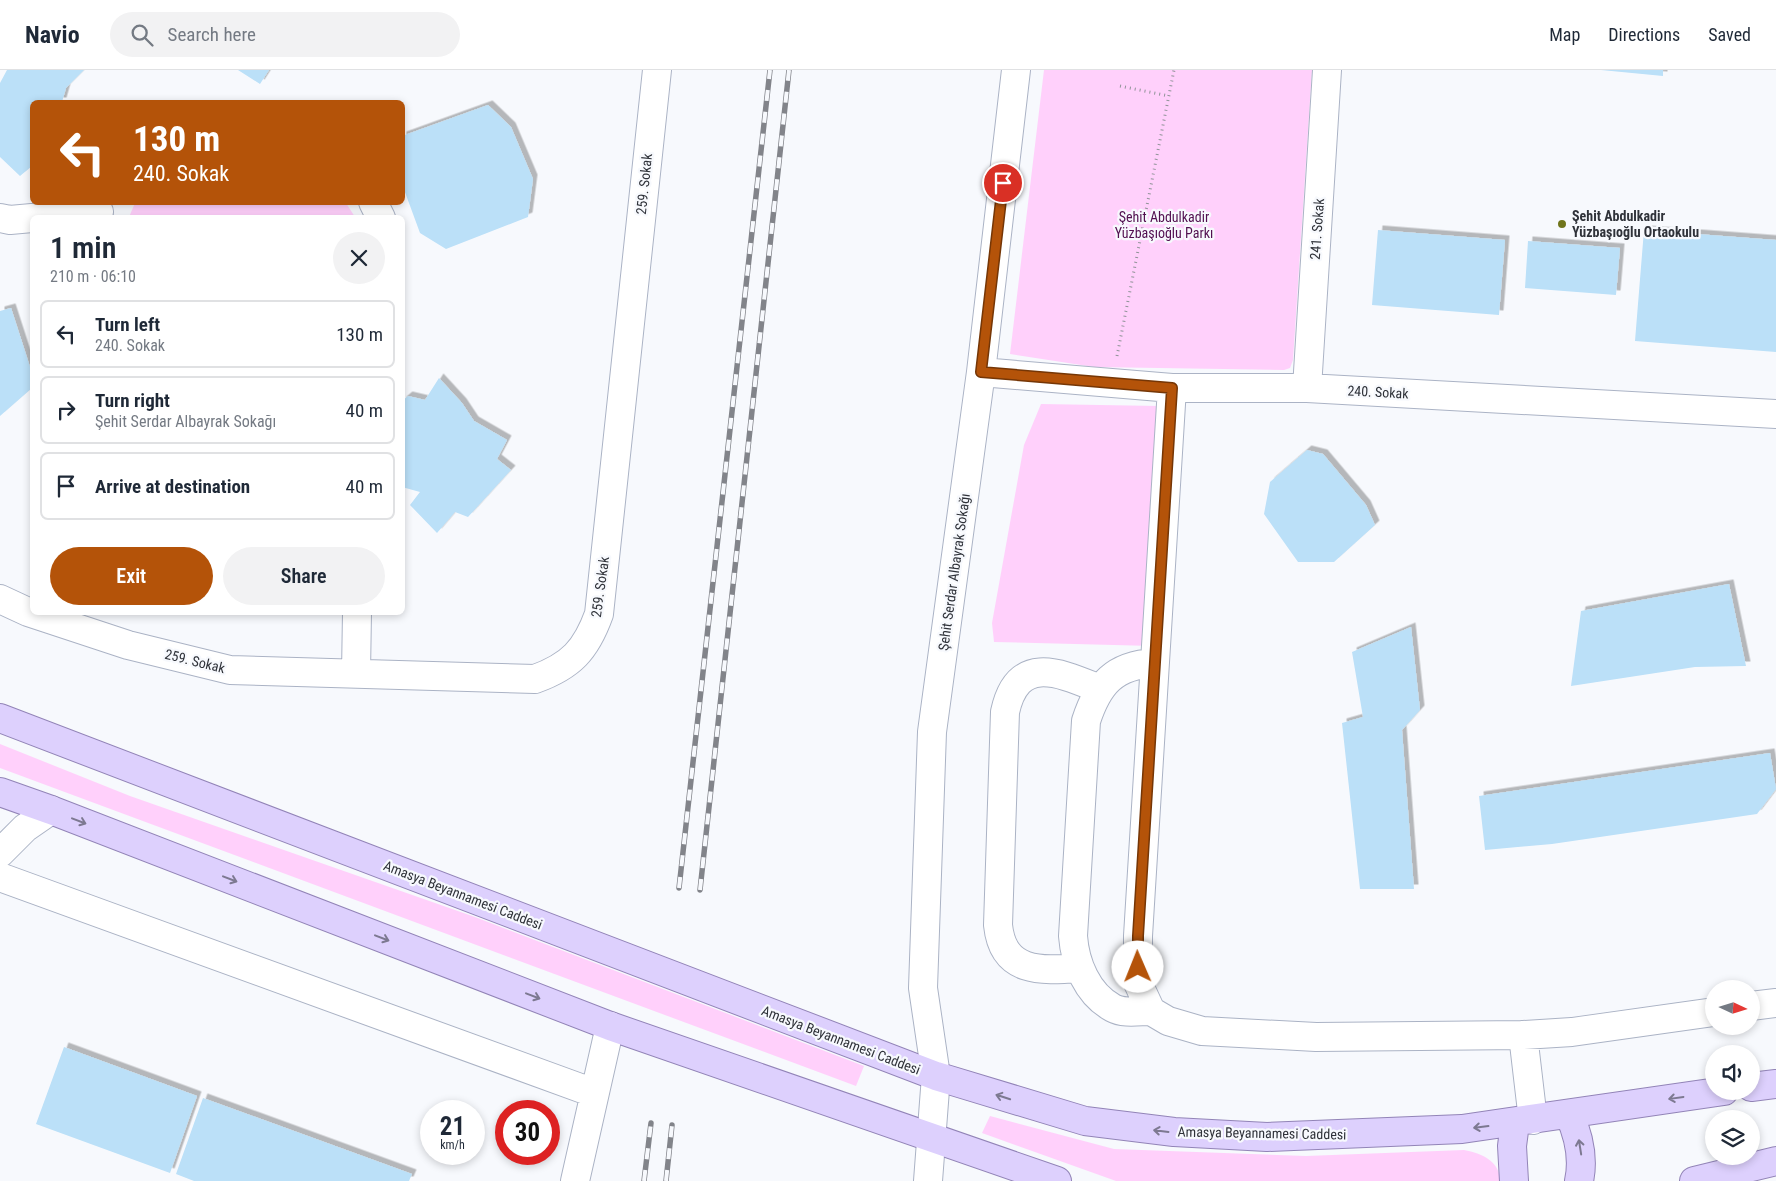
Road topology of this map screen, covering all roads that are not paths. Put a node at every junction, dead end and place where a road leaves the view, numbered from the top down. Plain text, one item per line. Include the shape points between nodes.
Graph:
1 (657, 70) edge
2 (1016, 70) edge
3 (1327, 70) edge
4 (100, 211) edge
5 (67, 215) edge
6 (14, 219) edge
7 (30, 237) edge
8 (981, 372) junction
9 (1172, 388) junction
10 (1307, 388) junction
11 (1776, 414) edge
12 (0, 599) edge
13 (30, 613) edge
14 (37, 615) edge
15 (357, 615) edge
16 (1155, 663) junction
17 (356, 673) junction
18 (1100, 688) junction
19 (0, 718) edge
20 (0, 792) edge
21 (51, 810) junction
22 (0, 853) edge
23 (0, 877) edge
24 (1079, 968) junction
25 (1776, 1003) edge
26 (1760, 1005) edge
27 (1151, 1010) junction
28 (1705, 1013) edge
29 (610, 1026) junction
30 (1523, 1035) junction
31 (936, 1076) junction
32 (1776, 1084) edge
33 (1760, 1086) edge
34 (594, 1093) junction
35 (1705, 1094) edge
36 (1569, 1114) junction
37 (1524, 1121) junction
38 (931, 1139) junction
39 (1776, 1161) edge
40 (575, 1181) edge
41 (928, 1181) edge
42 (1057, 1181) edge
43 (1514, 1181) edge
44 (1579, 1181) edge
45 (1694, 1181) edge

1 - 17 street, 259. Sokak via 599,614 590,638 574,658 557,671 535,680
2 - 8 street, Şehit Serdar Albayrak Sokağı
3 - 10 street, 241. Sokak
4 - 5 street
6 - 7 street
8 - 9 street, 240. Sokak
8 - 31 street, Şehit Serdar Albayrak Sokağı via 932,732 923,988
9 - 10 street, 240. Sokak
9 - 16 street
10 - 11 street, 240. Sokak
12 - 13 street, 259. Sokak
14 - 17 street, 259. Sokak via 128,645 230,670
15 - 17 street
16 - 18 street via 1118,672
16 - 27 street via 1138,936 1138,983
18 - 24 street via 1086,721 1073,936
18 - 24 street via 1065,674 1039,671 1029,674 1014,688 1005,712 999,938 1005,950 1022,965 1051,970
19 - 31 main road, Amasya Beyannamesi Caddesi
20 - 21 main road
21 - 22 street via 25,828
21 -> 29 main road
23 - 34 street
24 - 27 street via 1096,994 1113,1008 1130,1012
25 - 26 street
27 - 30 street via 1168,1021 1202,1031 1316,1037
28 - 30 street via 1572,1032
29 - 34 street
29 - 38 main road
30 - 37 street
37 -> 31 main road, Amasya Beyannamesi Caddesi via 1462,1130 1361,1135 1267,1136 1174,1132 1085,1121
31 - 38 street, Şehit Serdar Albayrak Sokağı
32 - 33 main road
34 - 40 street
35 -> 36 main road, Amasya Beyannamesi Caddesi
36 - 37 main road, Amasya Beyannamesi Caddesi
44 -> 36 main road via 1581,1155
37 - 43 main road via 1512,1146
38 - 41 street, Şehit Serdar Albayrak Sokağı
38 - 42 main road
39 - 45 main road

